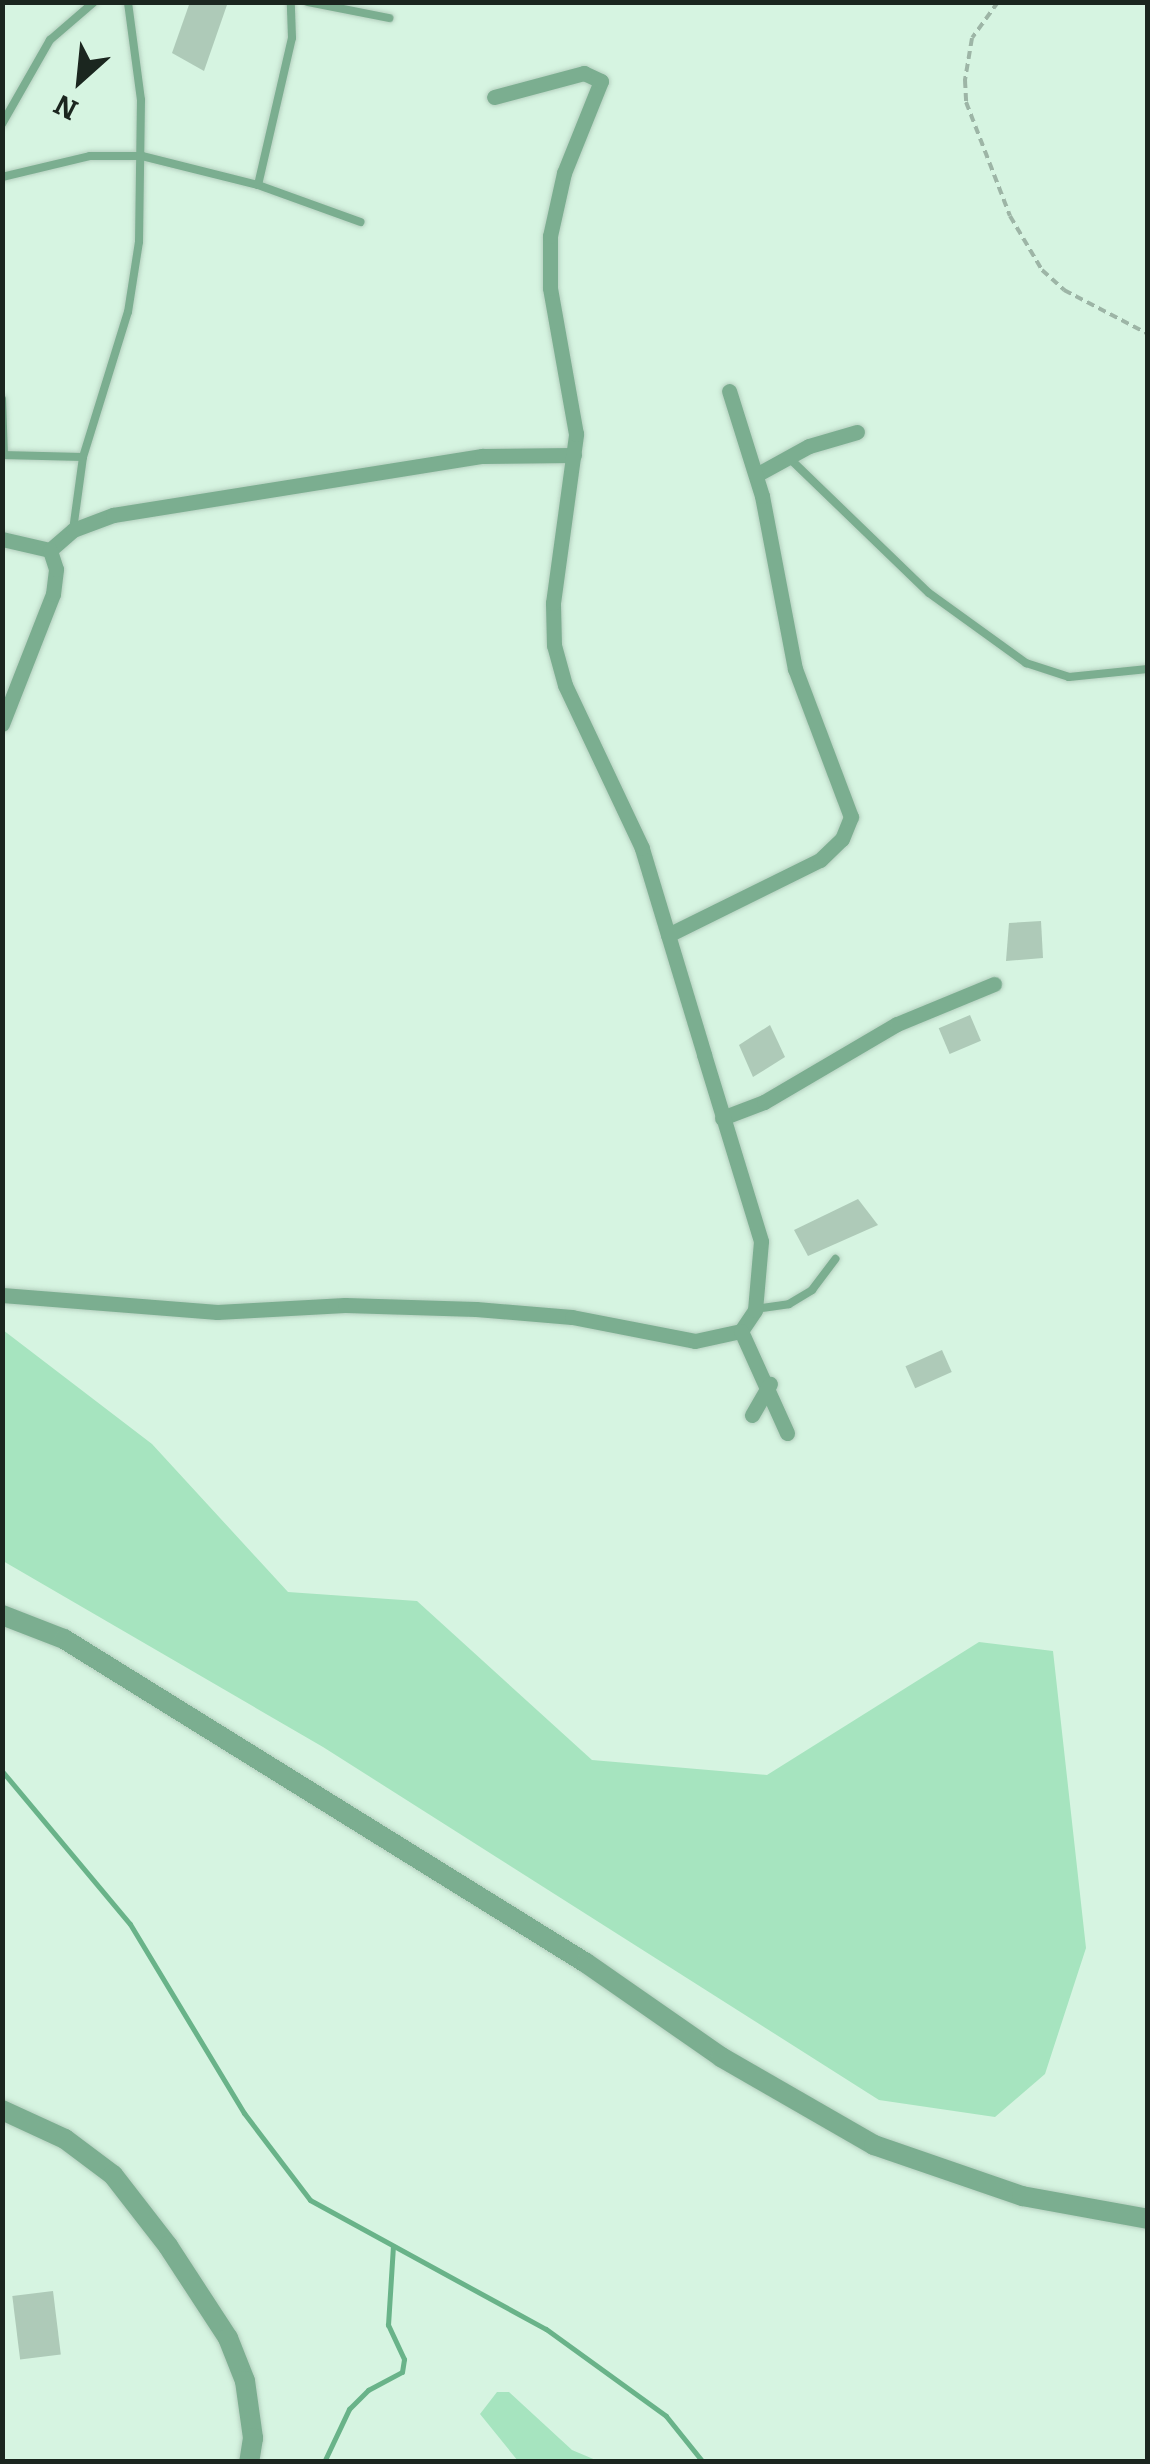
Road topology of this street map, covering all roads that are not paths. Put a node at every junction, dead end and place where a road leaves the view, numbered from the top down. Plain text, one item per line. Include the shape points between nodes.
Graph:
1 (94, 2) edge
2 (128, 2) edge
3 (291, 2) edge
4 (308, 2) edge
5 (389, 18) dead end
6 (494, 97) dead end
7 (2, 124) edge
8 (142, 156) junction
9 (2, 177) edge
10 (258, 185) junction
11 (360, 222) dead end
12 (729, 391) dead end
13 (2, 399) edge
14 (857, 432) dead end
15 (3, 455) edge
16 (574, 455) junction
17 (786, 456) junction
18 (84, 458) junction
19 (756, 475) junction
20 (73, 530) junction
21 (2, 538) edge
22 (50, 550) junction
23 (1148, 668) edge
24 (2, 724) edge
25 (668, 936) junction
26 (994, 984) dead end
27 (722, 1118) junction
28 (835, 1259) dead end
29 (2, 1295) edge
30 (754, 1310) junction
31 (741, 1331) junction
32 (770, 1384) junction
33 (752, 1415) dead end
34 (787, 1433) dead end
35 (2, 1614) edge
36 (2, 2110) edge
37 (1148, 2219) edge
38 (250, 2462) edge

1 - 7 lane via 50,40
2 - 8 lane
3 - 10 lane via 292,38
4 - 5 lane
6 - 16 street via 584,72 601,81 564,173 550,236 550,288
8 - 9 lane via 90,156
8 - 10 lane
8 - 18 lane via 128,312
10 - 11 lane
12 - 19 street
13 - 15 lane
14 - 17 street
15 - 18 lane
16 - 20 street via 482,456 301,481 113,515
16 - 25 street via 553,602 554,645 565,685 642,848
17 - 19 street
17 - 23 lane via 901,570 1026,663 1069,677
18 - 20 lane
19 - 25 street via 795,669 851,817 842,839 820,860
20 - 22 street
21 - 22 street
22 - 24 street via 53,594
25 - 27 street
26 - 27 street via 897,1024 778,1094
27 - 30 street via 760,1241
28 - 30 lane via 812,1290 790,1304
29 - 31 street via 217,1312 345,1305 476,1309 572,1317 696,1341
30 - 31 street
31 - 32 street
32 - 33 street
32 - 34 street
35 - 37 street via 64,1639 586,1963 721,2057 874,2144 1022,2196
36 - 38 street via 64,2139 112,2174 168,2246 228,2338 245,2382

